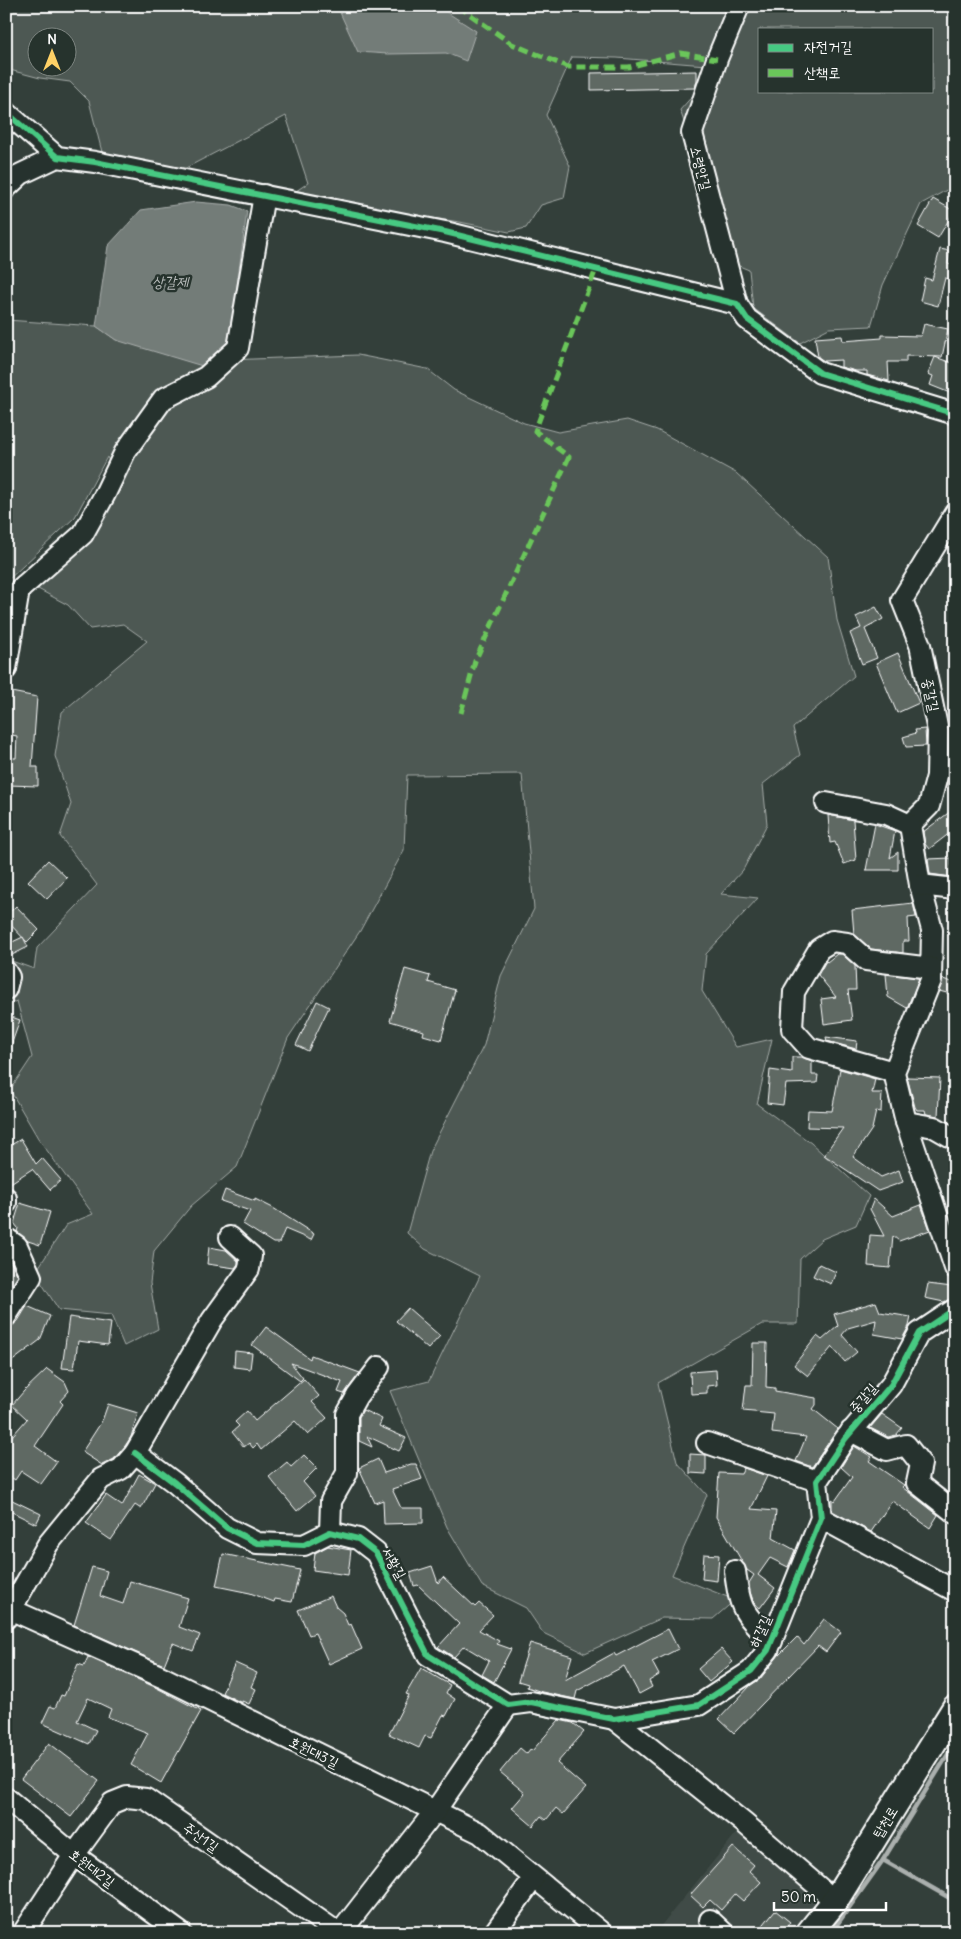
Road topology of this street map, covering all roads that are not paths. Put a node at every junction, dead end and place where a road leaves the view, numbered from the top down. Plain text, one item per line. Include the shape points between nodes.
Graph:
1 (738, 6) edge
2 (6, 112) edge
3 (57, 157) junction
4 (6, 188) edge
5 (264, 196) junction
6 (737, 304) junction
7 (955, 414) edge
8 (955, 513) edge
9 (6, 669) edge
10 (826, 803) dead end
11 (910, 825) junction
12 (920, 885) junction
13 (955, 889) edge
14 (931, 968) junction
15 (6, 972) edge
16 (6, 989) edge
17 (894, 1072) junction
18 (906, 1122) junction
19 (955, 1139) edge
20 (6, 1198) edge
21 (6, 1203) edge
22 (230, 1237) dead end
23 (6, 1238) edge
24 (955, 1268) edge
25 (955, 1309) edge
26 (6, 1316) edge
27 (379, 1367) dead end
28 (851, 1431) junction
29 (707, 1443) dead end
30 (134, 1453) junction
31 (817, 1481) junction
32 (955, 1513) edge
33 (821, 1518) junction
34 (330, 1532) junction
35 (735, 1571) dead end
36 (955, 1591) edge
37 (8, 1610) edge
38 (772, 1640) junction
39 (508, 1704) junction
40 (955, 1708) edge
41 (614, 1718) junction
42 (6, 1798) edge
43 (435, 1811) junction
44 (74, 1855) junction
45 (534, 1878) junction
46 (835, 1901) junction
47 (23, 1933) edge
48 (181, 1933) edge
49 (339, 1933) edge
50 (494, 1933) edge
51 (602, 1933) edge
52 (808, 1933) edge

1 - 6 street, 소령안길 via 692,133
2 - 3 street
3 - 4 street via 20,174
3 - 5 street
5 - 6 street via 445,232
5 - 9 street via 238,348 206,377 163,399 125,452 82,534 19,590
6 - 7 street via 747,319 820,373
8 - 11 street, 중갈길 via 902,600 920,645 938,731 937,776 929,806
10 - 11 street via 886,814
11 - 12 street
12 - 13 street
12 - 14 street via 932,930
14 - 17 street via 931,980
14 - 17 street via 866,960 847,943 832,941 819,949 794,992 792,1029 809,1048
15 - 16 street via 9,977
17 - 18 street
18 - 19 street via 934,1127
18 - 24 street
20 - 21 street
22 - 30 street via 251,1256 249,1269 212,1320
23 - 26 street via 17,1246 31,1277
25 - 28 street, 중갈길 via 919,1333 891,1385
27 - 34 street via 347,1414 347,1473 331,1501
28 - 31 street, 중갈길
28 - 32 street via 887,1450 906,1445 921,1464 917,1483
29 - 31 street
30 - 34 street via 227,1528 257,1543 304,1545
30 - 37 street via 121,1469 101,1479 48,1544
31 - 33 street
33 - 36 street
33 - 38 street, 하갈길
34 - 39 street, 서황길 via 358,1539 376,1553 428,1654
35 - 38 street via 738,1599 746,1615
37 - 43 street, 호원대3길 via 162,1677
38 - 41 street, 하갈길 via 751,1671 699,1705
39 - 41 street via 531,1702
39 - 43 street, 주산1길
40 - 46 main road, 탑천로
41 - 46 street
42 - 44 street, 호원대2길
43 - 45 street, 호원대3길 via 480,1833
43 - 49 street, 주산1길
44 - 47 street, 주산1길
44 - 48 street, 호원대2길
44 - 49 street, 주산1길 via 112,1803 127,1796 146,1799
45 - 50 street
45 - 51 street, 호원대3길
46 - 52 main road, 탑천로

